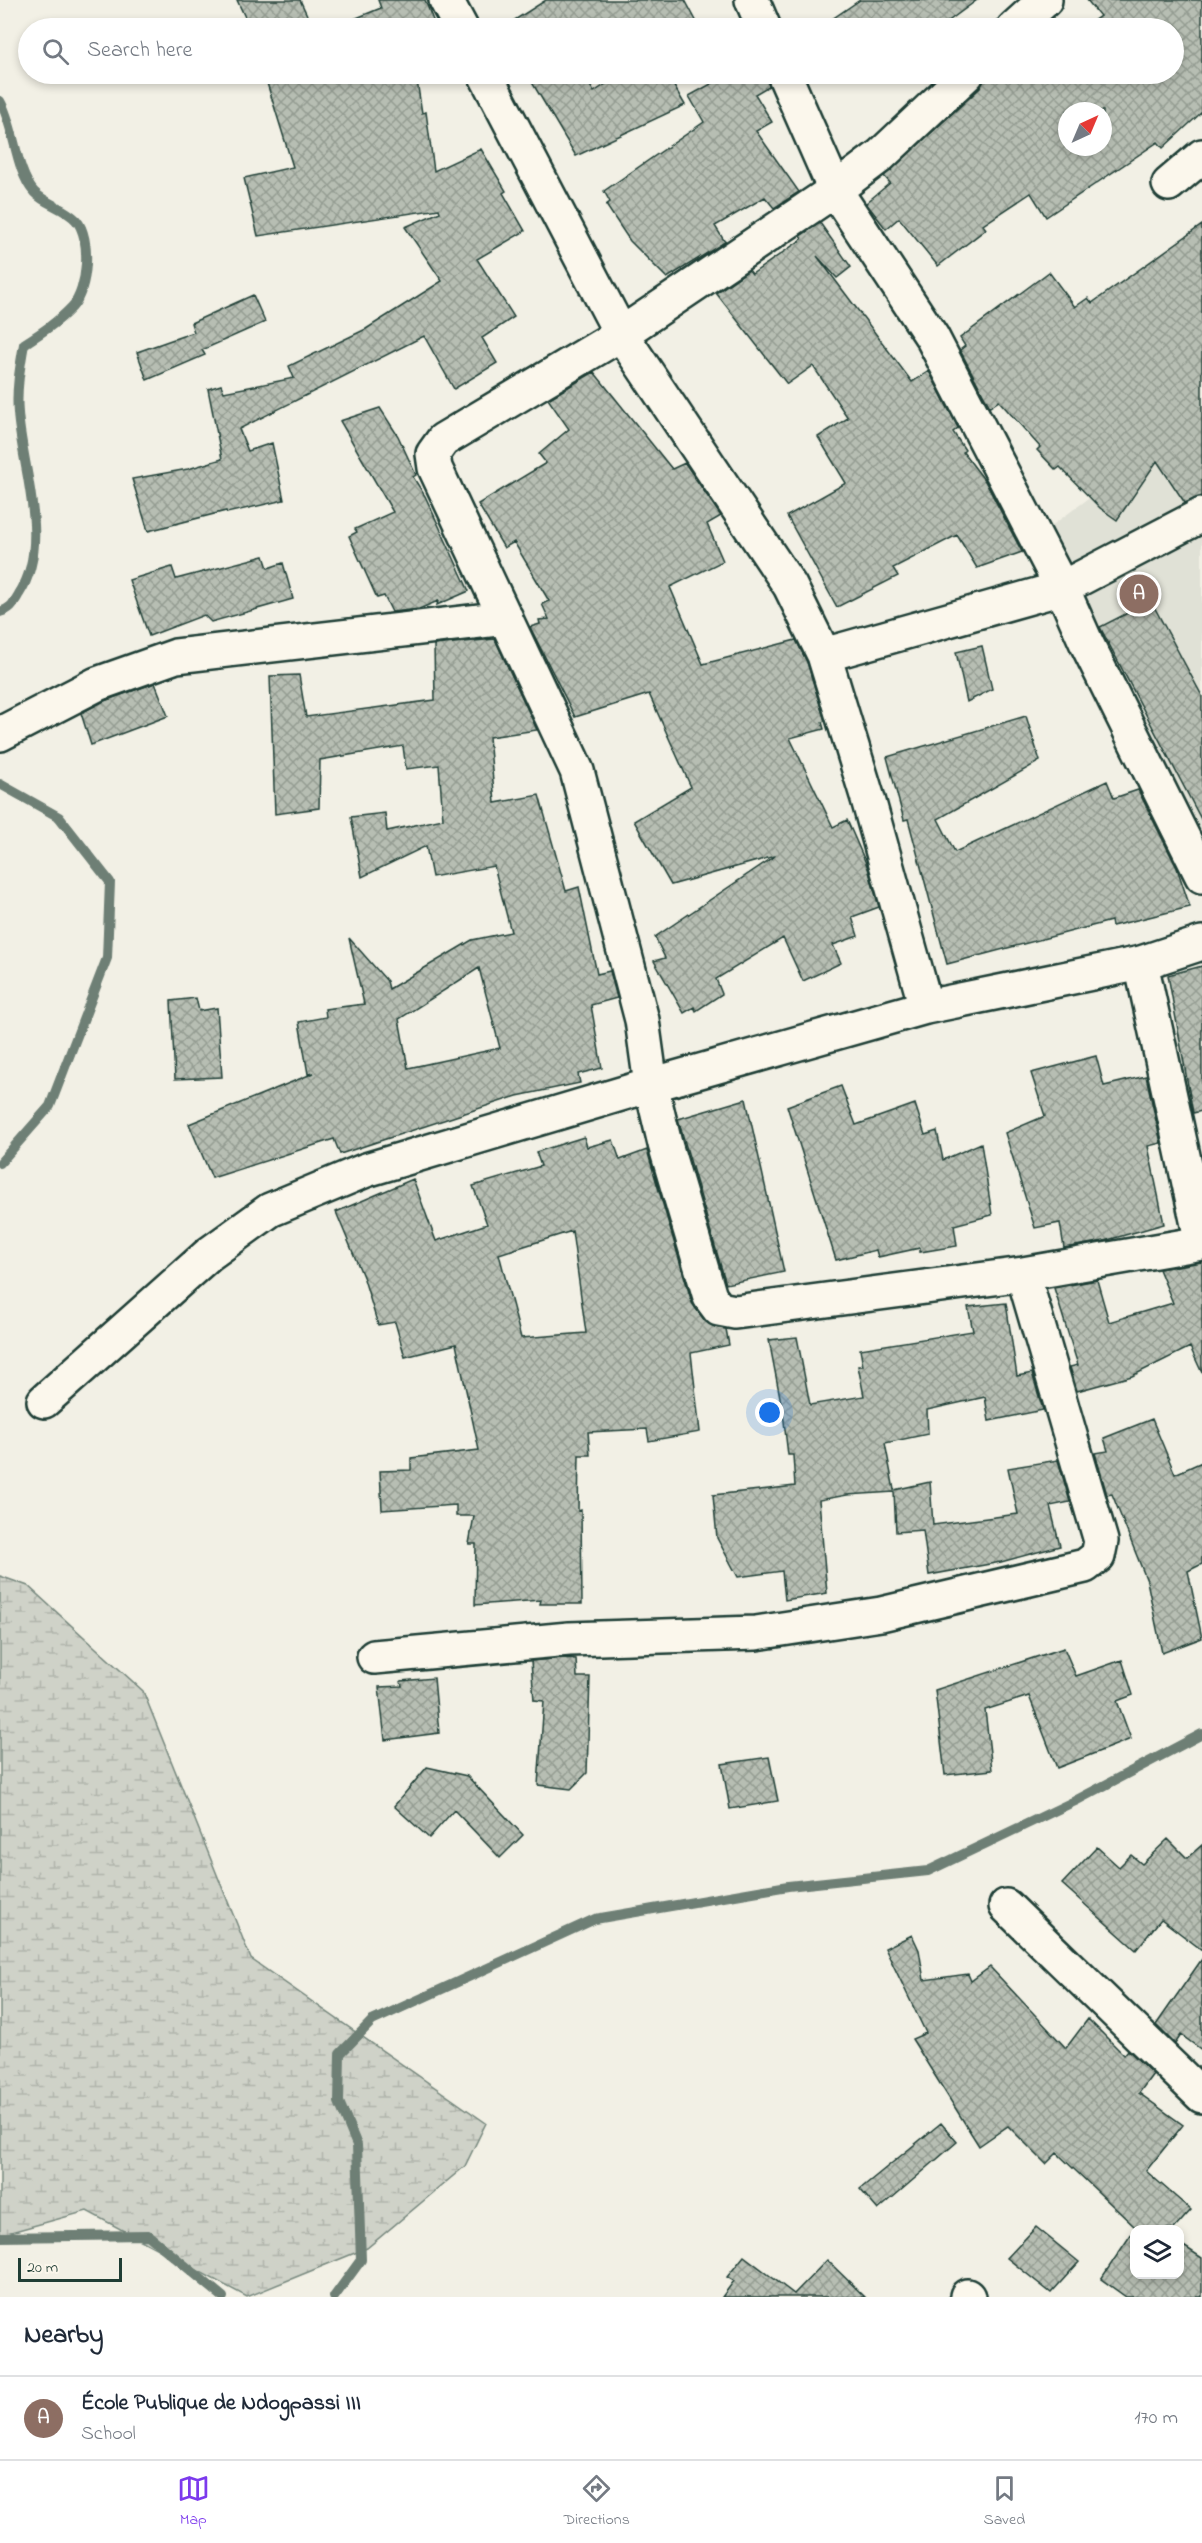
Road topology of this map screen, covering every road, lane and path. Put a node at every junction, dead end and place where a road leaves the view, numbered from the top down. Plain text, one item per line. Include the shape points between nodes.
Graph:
1 (446, 0) edge
2 (752, 0) edge
3 (1045, 0) edge
4 (456, 18) edge
5 (760, 18) edge
6 (1025, 18) edge
7 (490, 84) edge
8 (788, 84) edge
9 (956, 84) edge
10 (1202, 156) edge
11 (1169, 184) dead end
12 (835, 190) junction
13 (621, 334) junction
14 (1202, 515) edge
15 (1062, 588) junction
16 (506, 618) junction
17 (824, 655) junction
18 (0, 734) edge
19 (1202, 876) edge
20 (1202, 943) edge
21 (1141, 963) junction
22 (926, 1007) junction
23 (651, 1085) junction
24 (1202, 1243) edge
25 (1023, 1274) junction
26 (44, 1401) dead end
27 (374, 1657) dead end
28 (1006, 1906) dead end
29 (1202, 2096) edge

1 - 4 street
2 - 5 street
3 - 6 street
7 - 13 street
8 - 12 street
9 - 12 street via 880,156
10 - 11 street
12 - 13 street
12 - 15 street via 932,337
13 - 16 street via 442,440 433,453 435,468
13 - 17 street via 790,586
14 - 15 street
15 - 17 street
15 - 19 street
16 - 18 street via 176,656 96,684
16 - 23 street via 577,771 642,1020
17 - 22 street
20 - 21 street
21 - 22 street
21 - 24 street
22 - 23 street
23 - 25 street via 710,1297 719,1310 735,1312
23 - 26 street via 366,1170 270,1210 209,1254
24 - 25 street
25 - 27 street via 1101,1541 1098,1556 1085,1566 881,1614 756,1632 569,1639
28 - 29 street

